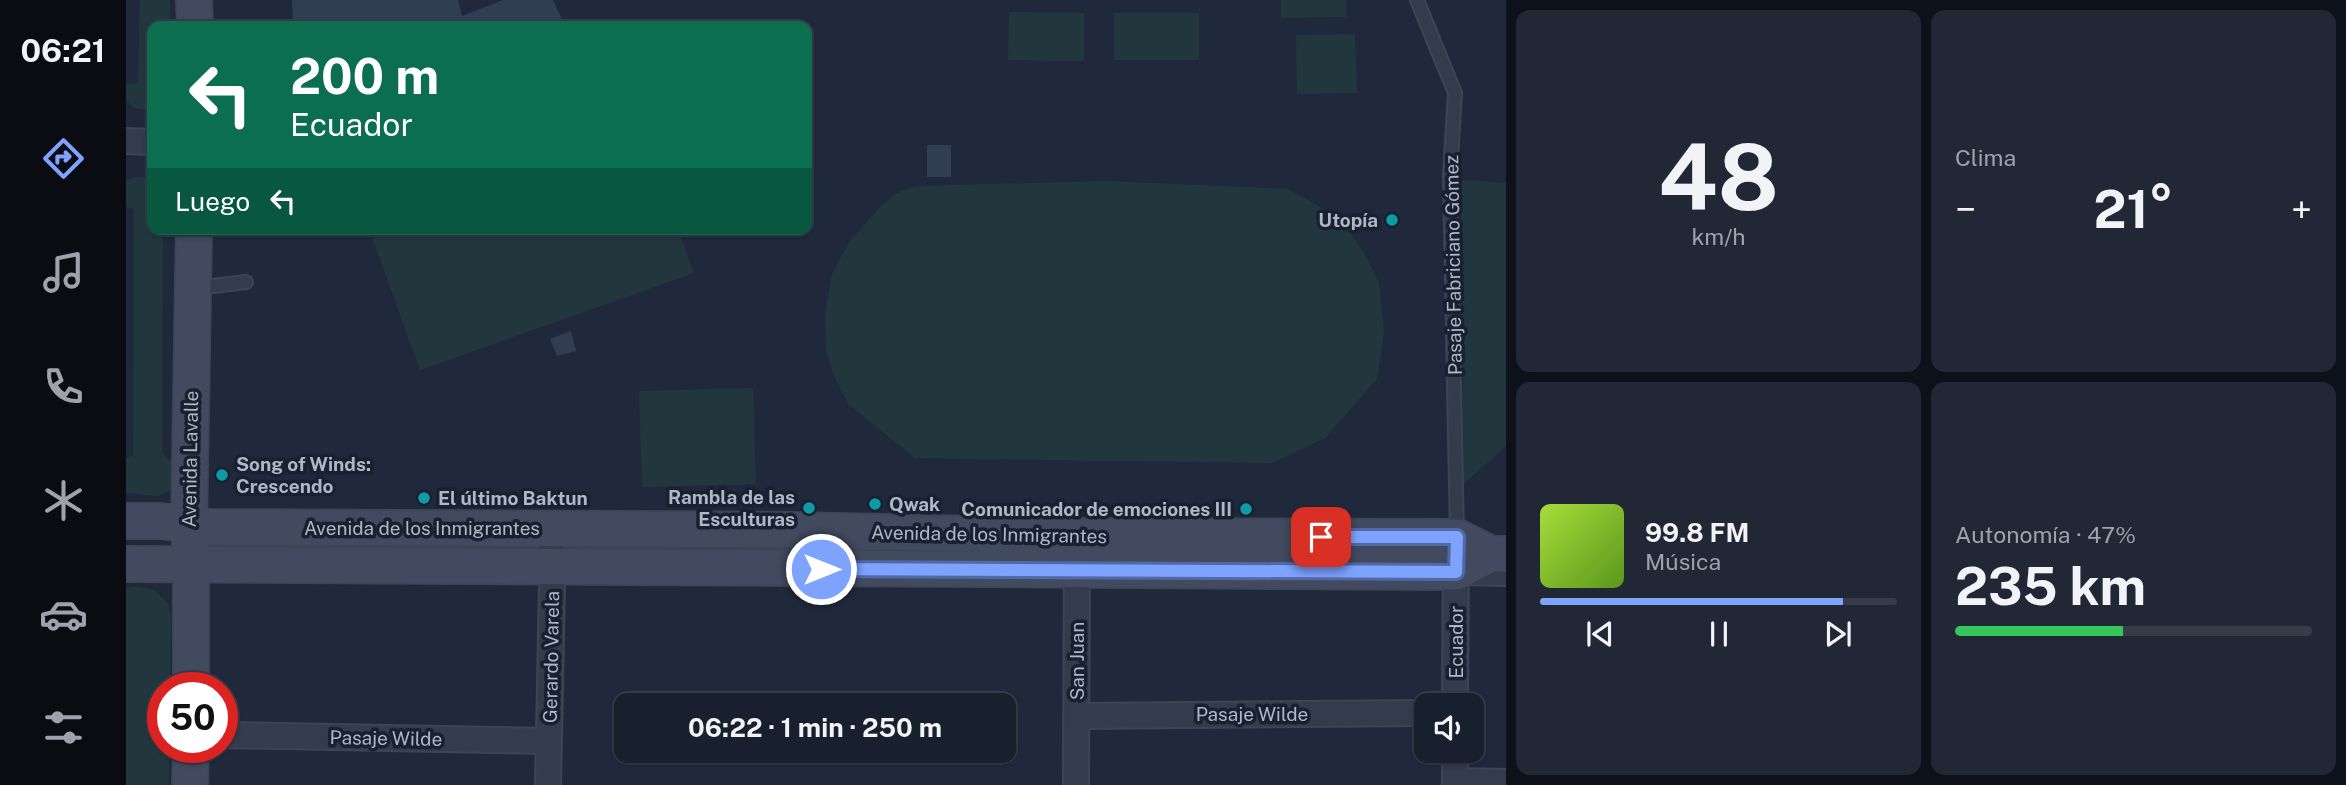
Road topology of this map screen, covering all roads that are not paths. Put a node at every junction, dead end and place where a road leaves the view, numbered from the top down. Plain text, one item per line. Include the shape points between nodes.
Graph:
1 (194, 0) edge
2 (1417, 0) edge
3 (195, 21) edge
4 (126, 141) edge
5 (147, 142) edge
6 (194, 235) edge
7 (246, 282) dead end
8 (193, 288) junction
9 (126, 521) edge
10 (189, 524) junction
11 (551, 529) junction
12 (1457, 537) junction
13 (1077, 553) junction
14 (1501, 560) edge
15 (126, 564) edge
16 (191, 564) junction
17 (552, 567) junction
18 (1456, 572) junction
19 (191, 672) edge
20 (1455, 693) edge
21 (1414, 713) edge
22 (1078, 716) junction
23 (238, 735) edge
24 (549, 741) junction
25 (191, 763) edge
26 (1455, 763) edge
27 (1506, 782) edge
28 (1455, 783) edge
29 (190, 785) edge
30 (548, 785) edge
31 (1076, 785) edge

1 - 3 main road
2 - 12 lane, Pasaje Fabriciano Gómez via 1455,93 1450,176
4 - 5 street
6 - 8 main road, Avenida Lavalle
7 - 8 lane
8 - 10 main road, Avenida Lavalle
9 - 10 main road, Avenida de los Inmigrantes
10 - 11 main road, Avenida de los Inmigrantes
10 - 16 main road, Avenida Lavalle
11 - 13 main road, Avenida de los Inmigrantes via 790,530
11 - 17 street, Gerardo Varela
12 - 13 main road, Avenida de los Inmigrantes
12 - 14 main road, Avenida de los Inmigrantes
12 - 18 street, Ecuador
13 - 17 main road, Avenida de los Inmigrantes
13 - 18 main road, Avenida de los Inmigrantes
13 - 22 street, San Juan
14 - 18 main road, Avenida de los Inmigrantes
15 - 16 main road, Avenida de los Inmigrantes
16 - 17 main road, Avenida de los Inmigrantes
16 - 19 main road, Avenida Lavalle
17 - 24 street, Gerardo Varela
18 - 20 street, Ecuador
21 - 22 street, Pasaje Wilde
22 - 31 street, San Juan
23 - 24 street, Pasaje Wilde
24 - 30 street, Gerardo Varela
25 - 29 main road
26 - 28 street
27 - 28 street

